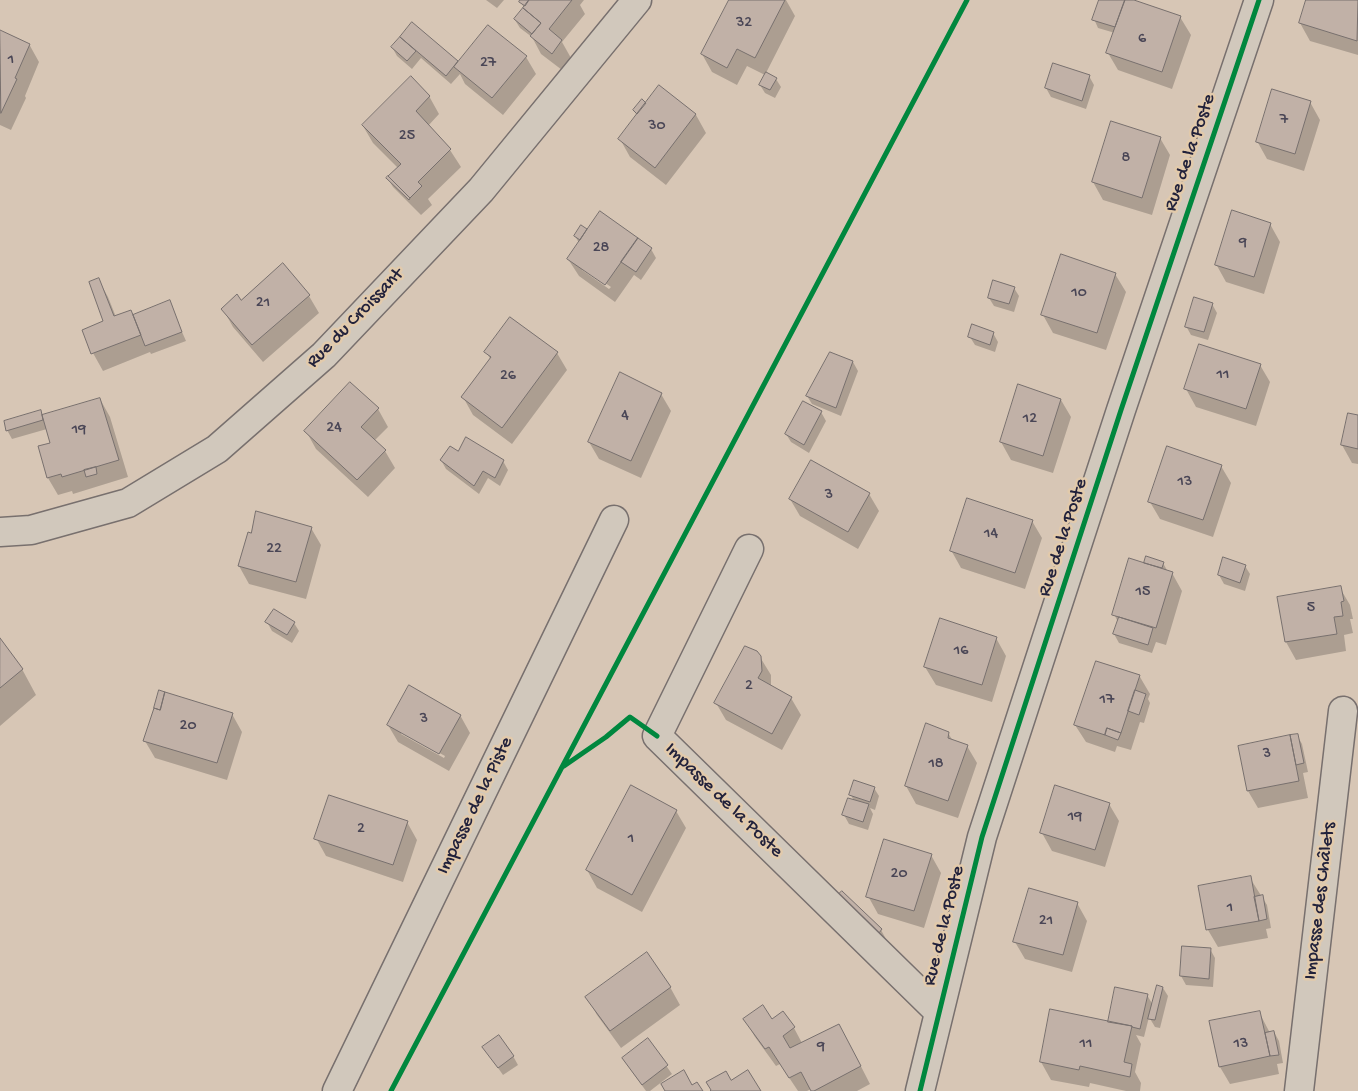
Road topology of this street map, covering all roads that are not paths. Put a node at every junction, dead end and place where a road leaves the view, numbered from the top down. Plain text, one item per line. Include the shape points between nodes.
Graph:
1 (637, 0) edge
2 (1259, 0) edge
3 (614, 520) dead end
4 (0, 532) edge
5 (748, 549) dead end
6 (1343, 711) dead end
7 (939, 1012) junction
8 (337, 1091) edge
9 (920, 1091) edge
10 (1299, 1091) edge

1 - 4 street, Rue du Croissant via 481,190 324,355 217,449 128,503 31,530
2 - 7 street, Rue de la Poste via 982,837
3 - 8 street, Impasse de la Piste
5 - 7 street, Impasse de la Poste via 656,736
6 - 10 street, Impasse des Châlets
7 - 9 street, Rue de la Poste

